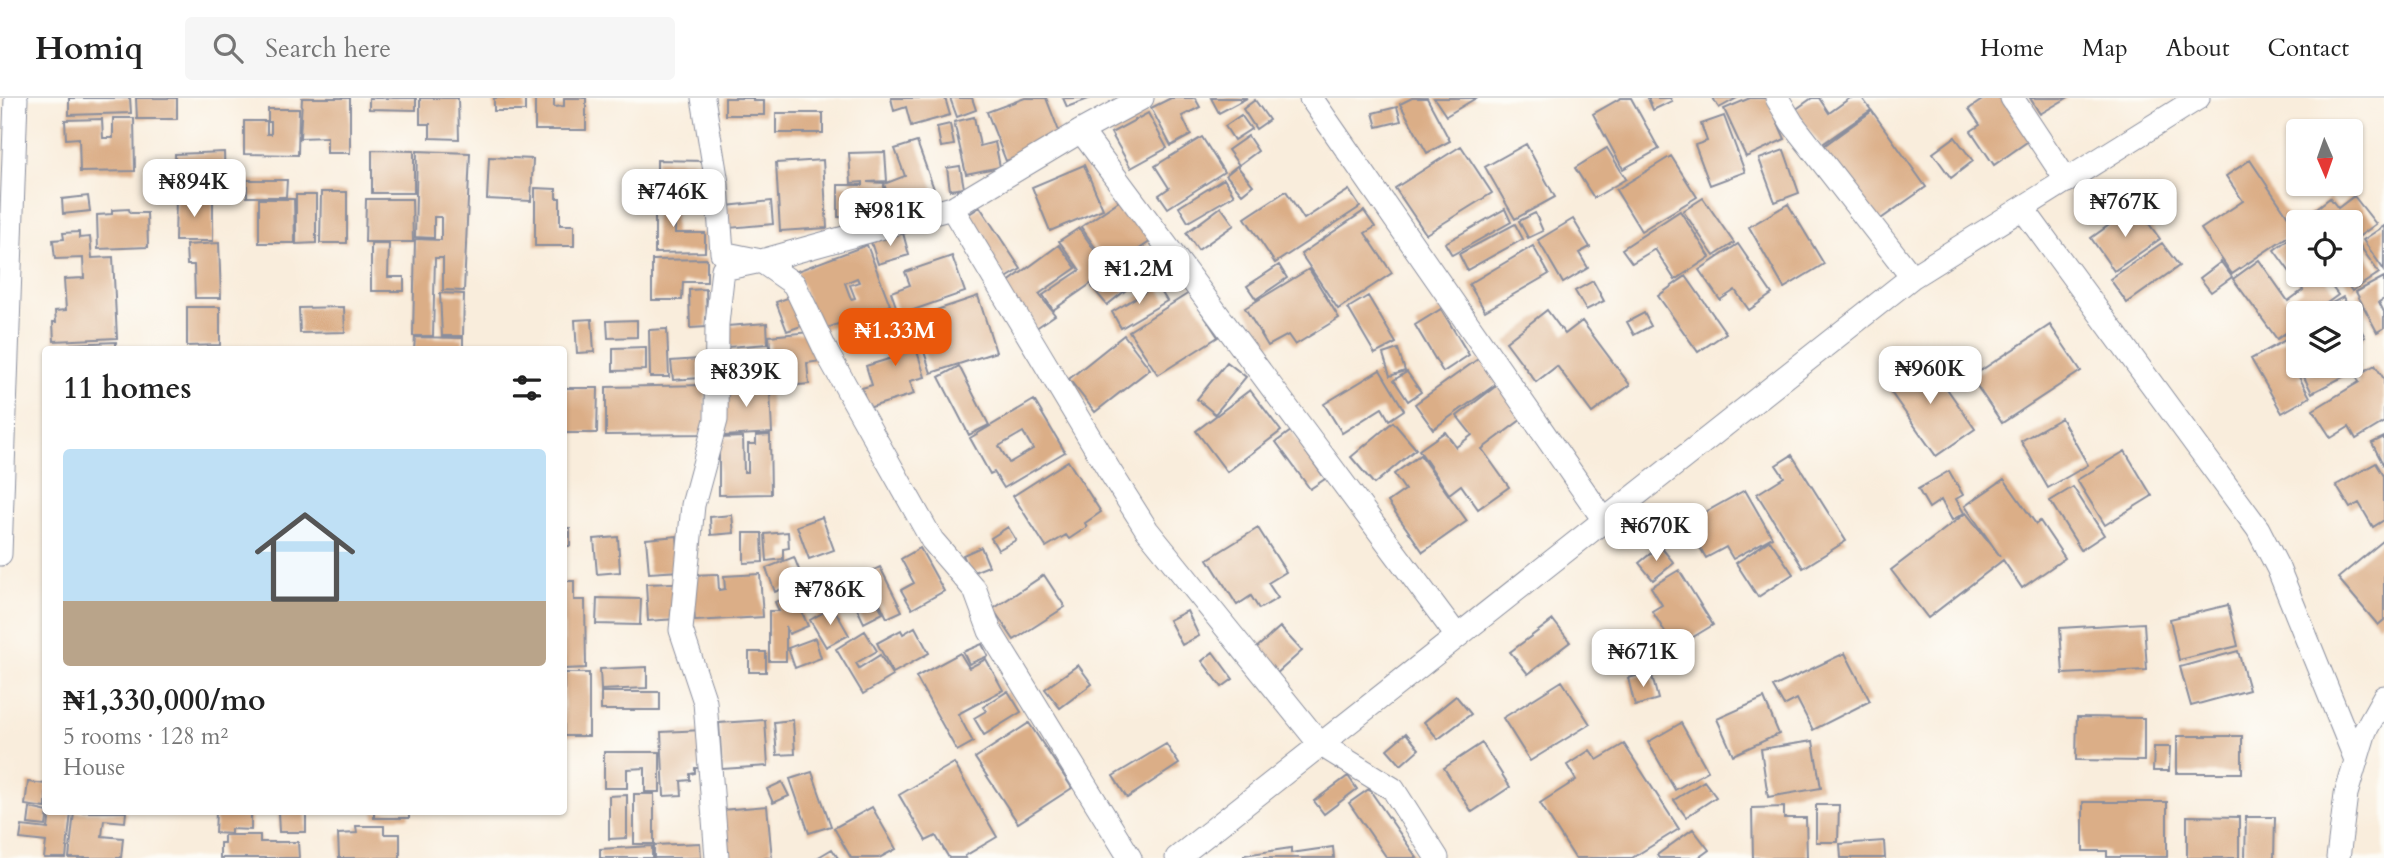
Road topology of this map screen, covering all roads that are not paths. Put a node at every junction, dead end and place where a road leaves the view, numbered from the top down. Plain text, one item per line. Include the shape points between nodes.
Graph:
1 (16, 98) edge
2 (703, 98) edge
3 (1142, 98) edge
4 (1311, 98) edge
5 (1777, 98) edge
6 (2012, 98) edge
7 (2194, 99) edge
8 (1080, 131) junction
9 (2067, 181) junction
10 (952, 208) junction
11 (2023, 209) junction
12 (761, 261) junction
13 (1912, 276) junction
14 (1604, 520) junction
15 (0, 554) edge
16 (1457, 636) junction
17 (2384, 697) edge
18 (1320, 744) junction
19 (2356, 760) junction
20 (717, 858) edge
21 (1130, 858) edge
22 (1177, 858) edge
23 (1437, 858) edge
24 (2338, 858) edge

1 - 15 street
2 - 12 street via 717,183 722,253
3 - 8 street
4 - 14 street
5 - 13 street
6 - 9 street
7 - 9 street
8 - 10 street
8 - 16 street
9 - 11 street
10 - 12 street
10 - 18 street via 1147,530
11 - 13 street
11 - 19 street via 2258,529
12 - 20 street via 723,269 716,420 693,505 681,630 705,702
12 - 21 street via 794,284 827,353 932,540 975,590 990,631
13 - 14 street
14 - 16 street
16 - 18 street
17 - 19 street via 2365,730
18 - 22 street
18 - 23 street via 1393,789
19 - 24 street via 2346,794

